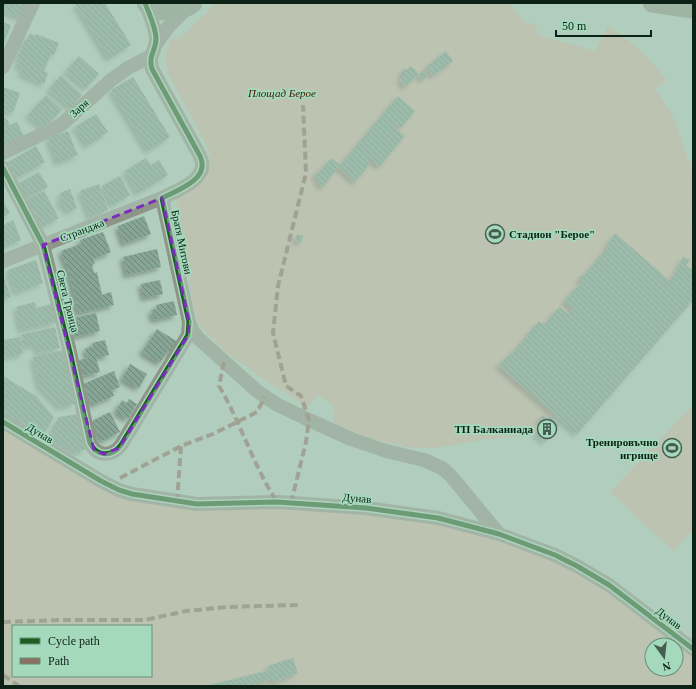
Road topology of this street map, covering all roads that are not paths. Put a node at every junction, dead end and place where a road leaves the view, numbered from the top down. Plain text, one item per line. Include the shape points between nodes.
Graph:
1 (33, 3) edge
2 (145, 3) edge
3 (652, 3) edge
4 (190, 5) edge
5 (693, 10) edge
6 (153, 50) junction
7 (3, 67) edge
8 (3, 153) edge
9 (3, 168) edge
10 (162, 198) junction
11 (43, 244) junction
12 (3, 261) edge
13 (189, 322) junction
14 (3, 422) edge
15 (92, 448) joint
16 (499, 534) junction
17 (693, 648) edge

1 - 7 street
2 - 4 street via 164,11 176,11
2 - 6 street, Братя Митови via 156,38
3 - 5 street
4 - 6 street via 168,26
6 - 8 street, Заря via 111,80 61,124
6 - 10 street, Братя Митови via 153,72 203,164 198,177
9 - 11 street, Света Троица
10 - 11 street, Странджа
10 - 13 street, Братя Митови
11 - 12 street, Странджа
11 - 15 street, Света Троица
13 - 15 street, Братя Митови via 186,341 121,445 106,454
13 - 16 street via 198,338 272,402 351,439 440,466 448,472
14 - 16 street, Дунав via 101,481 132,494 193,504 277,502 357,507 438,518
16 - 17 street, Дунав via 577,566 609,585

